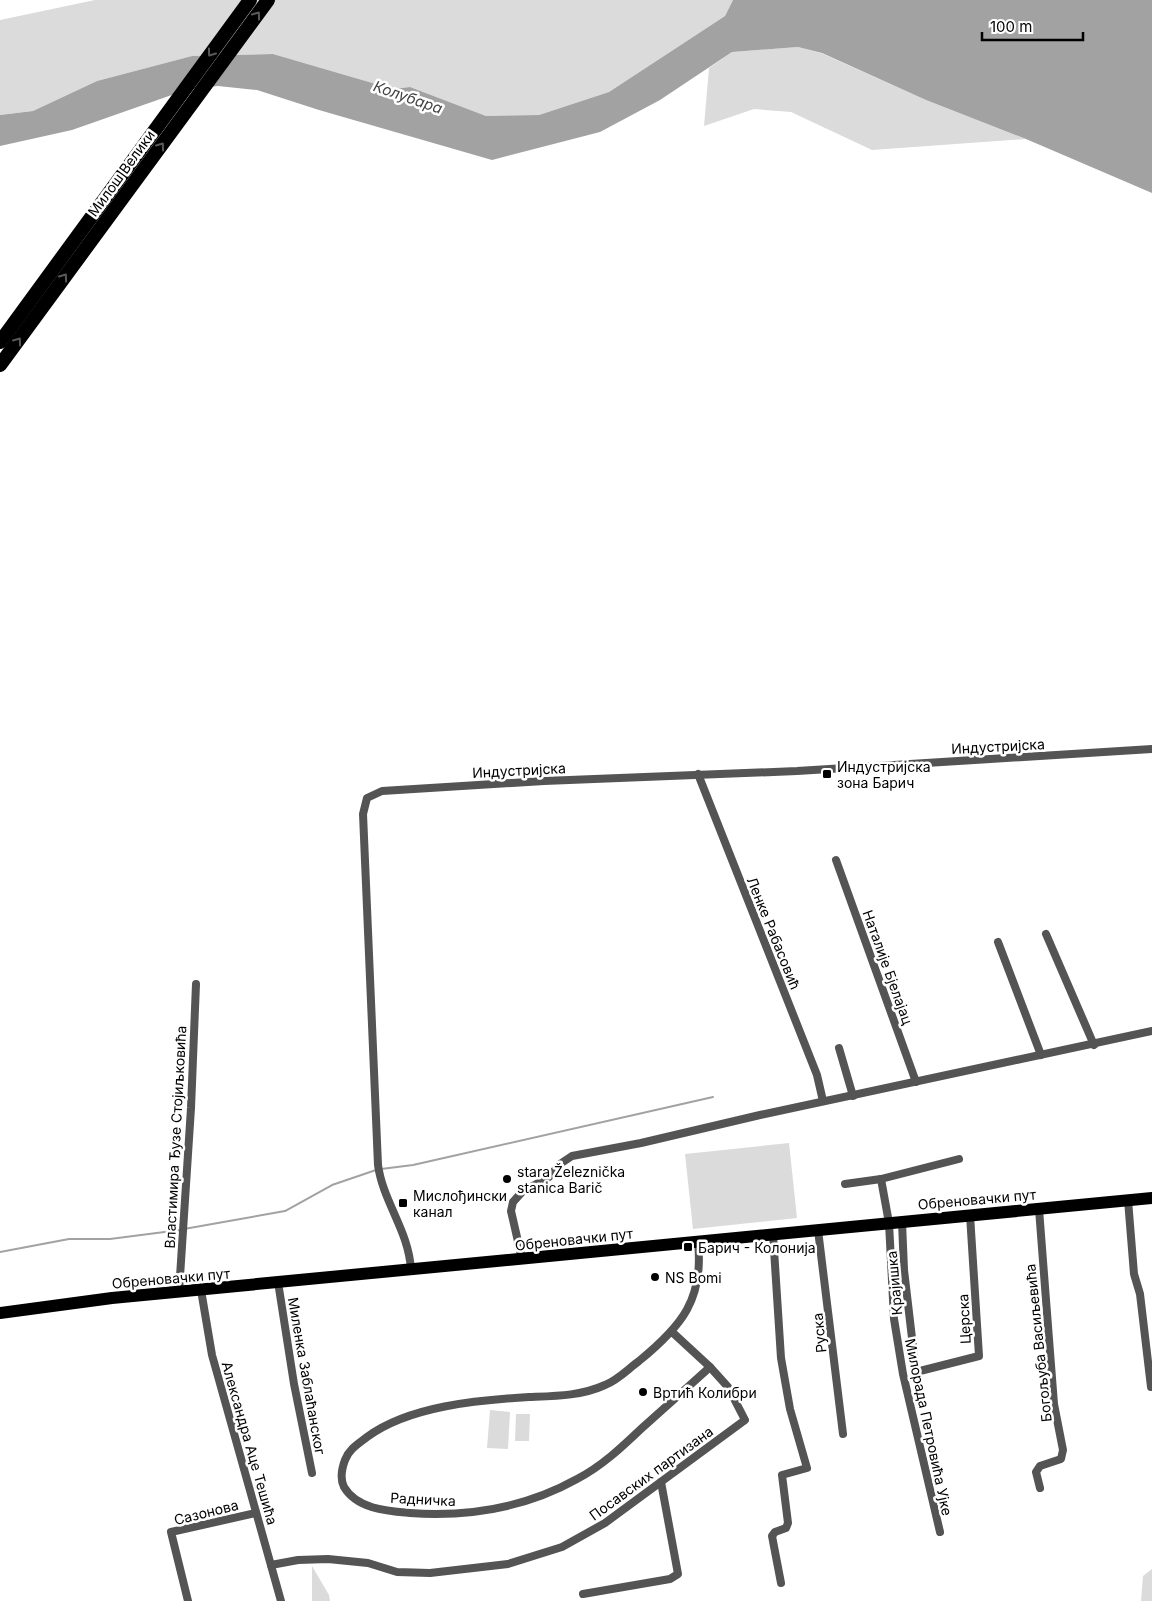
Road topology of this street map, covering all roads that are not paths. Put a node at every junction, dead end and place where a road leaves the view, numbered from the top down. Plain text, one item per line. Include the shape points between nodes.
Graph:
1 (250, 0) edge
2 (268, 0) edge
3 (30, 312) junction
4 (0, 342) edge
5 (0, 365) edge
6 (1152, 749) edge
7 (698, 774) junction
8 (836, 860) dead end
9 (1046, 934) dead end
10 (998, 942) dead end
11 (196, 984) dead end
12 (1152, 1031) edge
13 (1094, 1045) junction
14 (839, 1048) dead end
15 (1041, 1055) junction
16 (916, 1082) junction
17 (853, 1096) junction
18 (823, 1101) junction
19 (959, 1159) dead end
20 (881, 1179) junction
21 (845, 1184) dead end
22 (1152, 1198) edge
23 (1128, 1200) junction
24 (1039, 1209) junction
25 (970, 1215) junction
26 (895, 1222) junction
27 (818, 1230) junction
28 (772, 1234) junction
29 (698, 1242) junction
30 (522, 1259) junction
31 (411, 1270) junction
32 (278, 1282) junction
33 (201, 1290) junction
34 (179, 1292) junction
35 (0, 1313) edge
36 (672, 1331) junction
37 (710, 1367) junction
38 (916, 1372) joint
39 (1151, 1387) edge
40 (843, 1434) dead end
41 (312, 1473) dead end
42 (661, 1482) junction
43 (1040, 1488) dead end
44 (256, 1513) junction
45 (940, 1532) dead end
46 (271, 1565) junction
47 (782, 1583) dead end
48 (583, 1594) dead end
49 (188, 1601) edge
50 (281, 1601) edge

1 -> 3 highway, Милош Велики
3 -> 2 highway, Милош Велики
3 - 4 highway, Милош Велики
5 -> 3 highway, Милош Велики
6 - 7 street, Индустријска
7 - 18 street, Ленке Рабасовић via 817,1075
7 - 31 street, Индустријска via 382,791 367,798 363,814 378,1165 385,1193 409,1246
8 - 16 street, Наталије Бјелајац
9 - 13 street
10 - 15 street
11 - 34 street, Властимира Ђузе Стојиљковића via 192,1108
12 - 13 street
13 - 15 street
14 - 17 street
15 - 16 street
16 - 17 street
17 - 18 street
18 - 30 street via 572,1156 513,1202
19 - 20 street
20 - 21 street
20 - 26 street, Милорада Петровића Ујке
22 - 23 main road, Обреновачки пут
23 - 24 main road, Обреновачки пут
23 - 39 street via 1134,1274 1140,1294
24 - 25 main road, Обреновачки пут
24 - 43 street, Богољуба Васиљевића via 1054,1396 1063,1450 1062,1460 1040,1466 1036,1472
25 - 26 main road, Обреновачки пут
25 - 38 street, Церска via 978,1356
26 - 27 main road, Обреновачки пут
26 - 38 street, Крајишка
26 - 45 street, Милорада Петровића Ујке via 894,1319 903,1374
27 - 28 main road, Обреновачки пут
27 - 40 street, Руска
28 - 29 main road, Обреновачки пут
28 - 47 street via 781,1358 790,1409 806,1468 782,1475 788,1523 786,1528 772,1536
29 - 30 main road, Обреновачки пут
29 - 36 street, Радничка via 700,1269 695,1295
30 - 31 main road, Обреновачки пут
31 - 32 main road, Обреновачки пут
32 - 33 main road, Обреновачки пут
32 - 41 street, Миленка Заблаћанског
33 - 34 main road, Обреновачки пут
33 - 44 street, Александра Аце Тешића via 212,1355
34 - 35 main road, Обреновачки пут
36 - 37 street
36 - 37 street, Радничка via 650,1352 605,1385 580,1393 456,1405 384,1426 351,1450 343,1468 343,1484 363,1504 390,1511 435,1514 490,1510 544,1495 579,1479 610,1457
37 - 42 street, Посавских партизана via 728,1387 745,1420
42 - 46 street, Посавских партизана via 605,1523 562,1547 508,1564 430,1573 398,1572 368,1563 328,1559
42 - 48 street via 678,1574 670,1579
44 - 46 street, Александра Аце Тешића
44 - 49 street, Сазонова via 171,1532
46 - 50 street, Александра Аце Тешића

